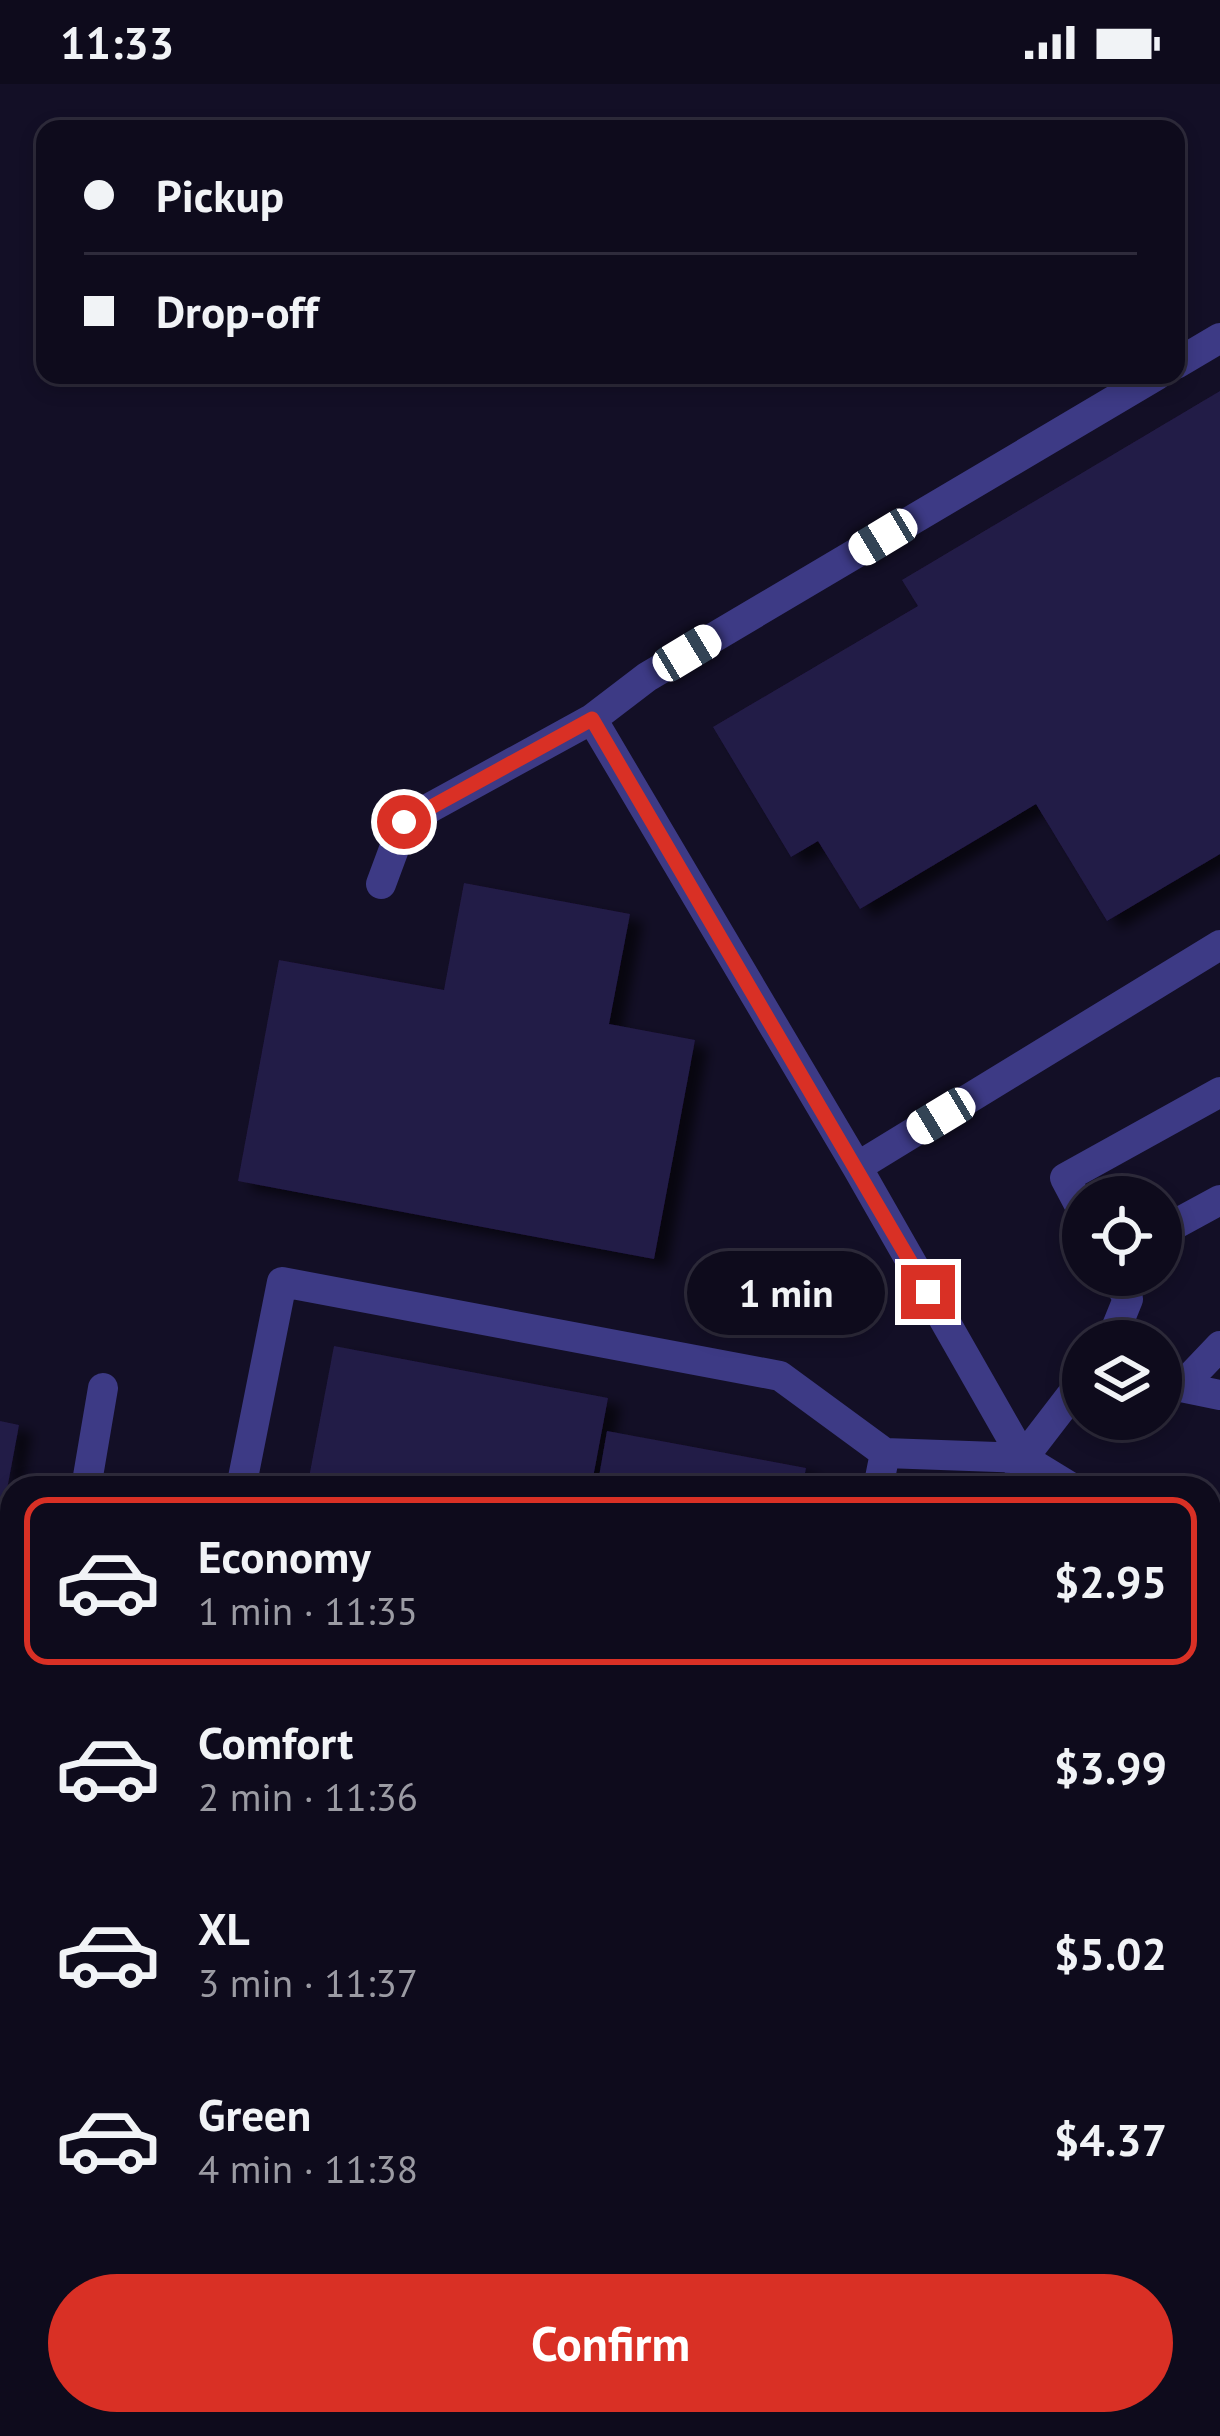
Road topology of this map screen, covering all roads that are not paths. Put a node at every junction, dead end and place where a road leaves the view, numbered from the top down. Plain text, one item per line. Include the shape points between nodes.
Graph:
1 (1220, 338) edge
2 (1185, 359) edge
3 (1142, 384) edge
4 (592, 719) junction
5 (381, 884) dead end
6 (1220, 945) edge
7 (1220, 1092) edge
8 (857, 1167) junction
9 (1069, 1176) edge
10 (1220, 1200) edge
11 (1182, 1221) edge
12 (1220, 1346) edge
13 (1182, 1373) edge
14 (1182, 1384) edge
15 (104, 1388) dead end
16 (1220, 1395) edge
17 (1062, 1411) edge
18 (885, 1453) junction
19 (1020, 1473) edge
20 (88, 1476) edge
21 (243, 1476) edge
22 (880, 1476) edge

1 - 2 street
3 - 4 street via 647,676
4 - 5 street via 404,822
4 - 8 street
6 - 8 street
7 - 9 street
8 - 19 street
10 - 11 street
12 - 13 street
14 - 16 street
15 - 20 street
17 - 19 street
18 - 19 street
18 - 21 street via 780,1376 282,1282
18 - 22 street

